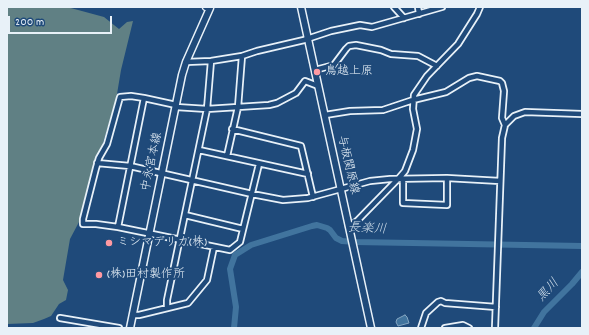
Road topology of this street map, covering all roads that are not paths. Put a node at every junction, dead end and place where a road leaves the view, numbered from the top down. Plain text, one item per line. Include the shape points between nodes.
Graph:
1 (209, 7) edge
2 (301, 7) edge
3 (394, 7) edge
4 (418, 7) edge
5 (442, 7) edge
6 (480, 7) edge
7 (419, 14) junction
8 (404, 18) junction
9 (308, 39) junction
10 (242, 56) junction
11 (211, 61) junction
12 (186, 62) junction
13 (436, 66) junction
14 (315, 70) junction
15 (318, 86) junction
16 (144, 98) junction
17 (413, 100) junction
18 (176, 106) junction
19 (238, 107) junction
20 (207, 109) junction
21 (582, 114) edge
22 (325, 115) junction
23 (505, 125) junction
24 (232, 129) junction
25 (199, 150) junction
26 (227, 156) junction
27 (97, 163) junction
28 (259, 164) junction
29 (130, 166) junction
30 (162, 172) junction
31 (308, 174) junction
32 (447, 178) junction
33 (193, 179) junction
34 (401, 179) junction
35 (500, 181) junction
36 (341, 189) junction
37 (252, 194) junction
38 (313, 197) junction
39 (185, 215) junction
40 (118, 227) junction
41 (349, 227) junction
42 (243, 229) junction
43 (150, 234) junction
44 (180, 240) junction
45 (214, 247) junction
46 (496, 307) junction
47 (168, 308) junction
48 (133, 315) junction
49 (60, 318) dead end
50 (119, 328) edge
51 (130, 328) edge
52 (371, 328) edge
53 (422, 328) edge
54 (446, 328) edge
55 (469, 328) edge
56 (495, 328) edge

1 - 12 main road, 中永宮本線
2 - 9 main road, 与板関原線
3 - 8 street
4 - 7 street
5 - 7 street
6 - 13 street via 458,44
7 - 8 street
8 - 9 street via 372,27 360,25
9 - 10 street
9 - 14 main road, 与板関原線
10 - 11 street
10 - 19 street
11 - 12 street
11 - 20 street
12 - 18 main road, 中永宮本線
13 - 14 street via 418,56 391,54 356,45 349,46 334,65
13 - 17 street via 418,88
14 - 15 main road, 与板関原線
15 - 19 street via 305,81 296,93 277,103
15 - 22 main road, 与板関原線
16 - 18 street
16 - 27 street via 120,97 107,144
16 - 29 street
17 - 22 street via 382,110
17 - 23 street via 446,92 477,76 500,81 503,86 502,118
17 - 34 street via 417,129 413,150
18 - 20 street
18 - 30 main road, 中永宮本線
19 - 20 street
19 - 24 street
20 - 25 street
21 - 23 street via 525,112 514,116
22 - 36 main road, 与板関原線
23 - 35 street
24 - 26 street
24 - 31 street via 298,144 302,149
25 - 26 street
25 - 33 street
26 - 28 street
27 - 29 street
27 - 40 street via 83,224
28 - 31 street
28 - 37 street
29 - 30 street
29 - 40 street
30 - 33 street
30 - 43 main road, 中永宮本線
31 - 38 street
32 - 34 street
32 - 34 street via 447,205 403,203
32 - 35 street
33 - 37 street
33 - 39 street
34 - 36 street via 370,181
34 - 41 street
35 - 46 street
36 - 38 street
36 - 41 main road, 与板関原線
37 - 38 street via 283,200
37 - 42 street
39 - 42 street
39 - 44 street
40 - 43 street
41 - 52 main road, 与板関原線
42 - 45 street via 240,242 230,250
43 - 44 street
43 - 48 main road, 中永宮本線
44 - 45 street
44 - 47 street via 167,300
45 - 47 street via 209,276 200,289 188,303
46 - 53 street via 441,301 426,312
46 - 56 street
47 - 48 street
48 - 51 main road, 中永宮本線
49 - 50 street
54 - 55 street via 463,325

